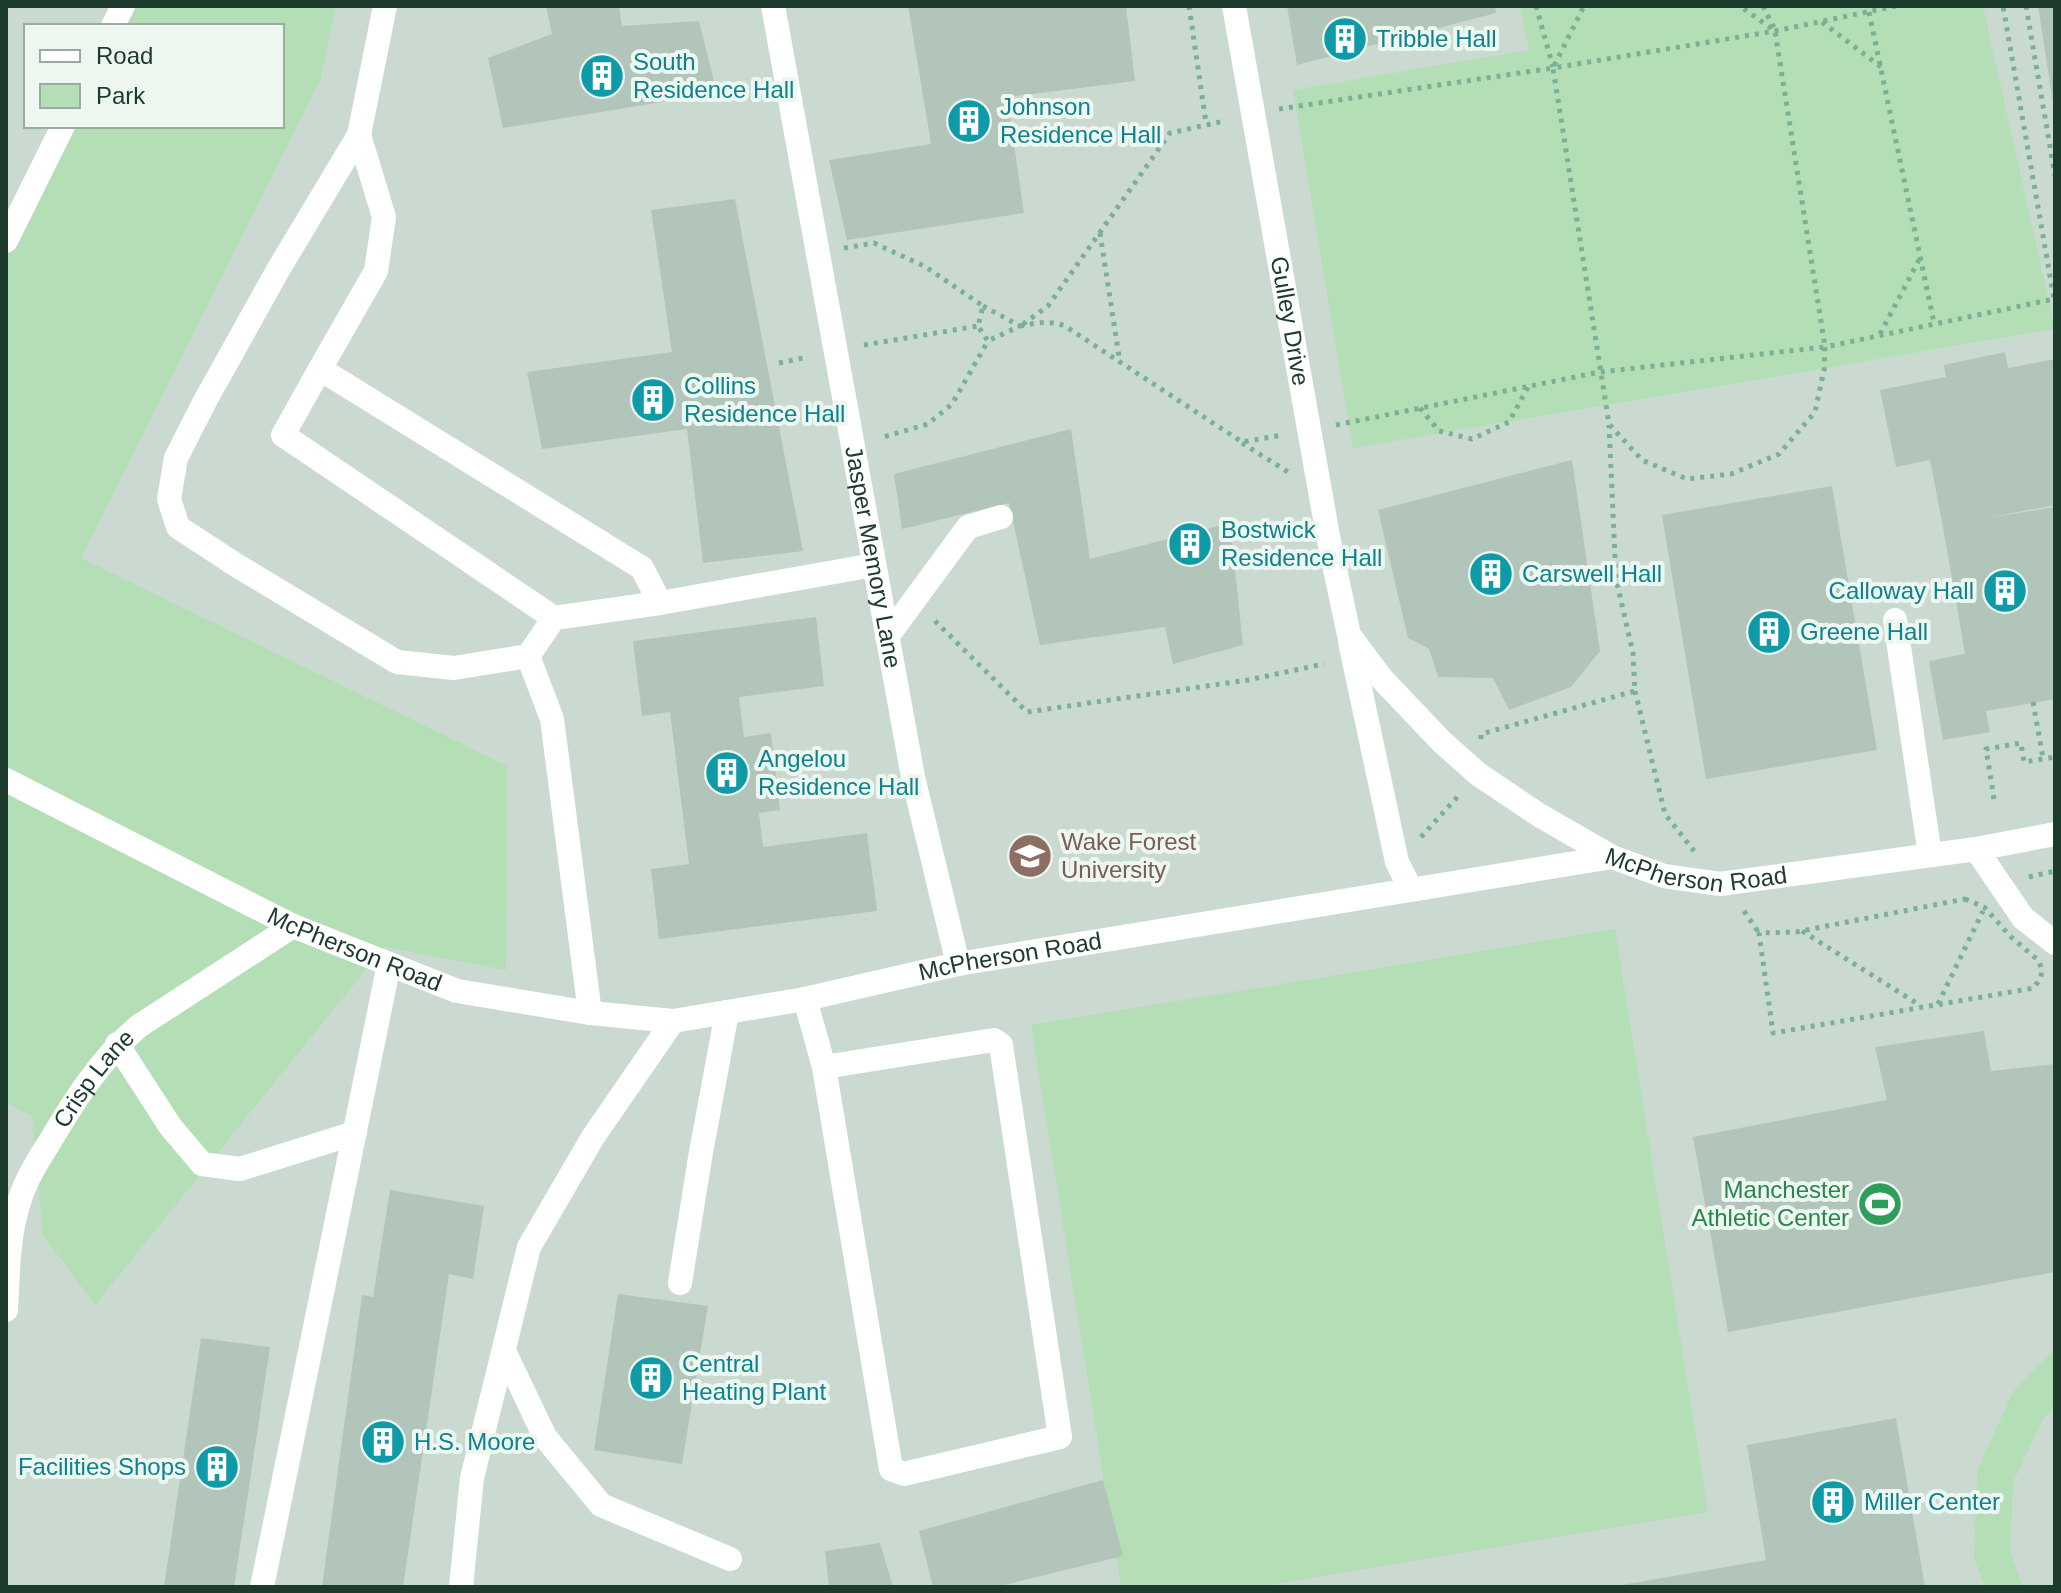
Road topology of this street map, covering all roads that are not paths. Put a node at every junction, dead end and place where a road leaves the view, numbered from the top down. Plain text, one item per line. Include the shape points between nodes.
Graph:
1 (123, 6) edge
2 (385, 6) edge
3 (773, 6) edge
4 (1234, 6) edge
5 (114, 24) edge
6 (62, 128) edge
7 (359, 135) junction
8 (6, 241) edge
9 (320, 369) junction
10 (1001, 517) dead end
11 (874, 565) junction
12 (660, 603) junction
13 (554, 618) junction
14 (1895, 620) dead end
15 (887, 637) junction
16 (1351, 647) junction
17 (528, 656) junction
18 (6, 780) edge
19 (2055, 834) edge
20 (1976, 849) junction
21 (1930, 855) junction
22 (1612, 857) junction
23 (1410, 888) junction
24 (293, 926) junction
25 (2055, 943) edge
26 (389, 964) junction
27 (958, 964) junction
28 (805, 999) junction
29 (727, 1012) junction
30 (590, 1013) junction
31 (673, 1021) junction
32 (117, 1044) junction
33 (824, 1067) junction
34 (355, 1133) junction
35 (680, 1283) dead end
36 (6, 1310) edge
37 (504, 1351) junction
38 (730, 1559) dead end
39 (262, 1587) edge
40 (461, 1587) edge

1 - 5 street
2 - 7 street
3 - 11 street, Jasper Memory Lane
4 - 16 street, Gulley Drive
6 - 8 street
7 - 9 street via 384,217 376,271
7 - 17 street via 176,458 169,499 178,527 397,662 454,668
9 - 12 street via 642,568
9 - 13 street via 283,435
10 - 15 street via 968,527
11 - 12 street
11 - 15 street, Jasper Memory Lane
12 - 13 street
13 - 17 street
14 - 21 street
15 - 27 street, Jasper Memory Lane via 913,777
16 - 22 street, Gulley Drive via 1478,774
16 - 23 street, Gulley Drive via 1397,862
17 - 30 street via 552,719
18 - 24 street, McPherson Road
19 - 20 street, McPherson Road
20 - 21 street, McPherson Road
20 - 25 street via 2023,918
21 - 22 street, McPherson Road via 1720,884 1664,876
22 - 23 street, McPherson Road
23 - 27 street, McPherson Road
24 - 26 street, McPherson Road
24 - 32 street, Crisp Lane
26 - 30 street, McPherson Road via 457,991
26 - 34 street
27 - 28 street, McPherson Road
28 - 29 street, McPherson Road
28 - 33 street
29 - 31 street, McPherson Road
29 - 35 street
30 - 31 street, McPherson Road
31 - 37 street via 593,1137 529,1247
32 - 34 street via 170,1126 202,1164 240,1169
32 - 36 street, Crisp Lane via 75,1100 20,1197
33 - 33 street via 891,1469 904,1474 1054,1441 1060,1437 1001,1045 994,1040
34 - 39 street
37 - 38 street via 545,1437 601,1505
37 - 40 street via 472,1478

